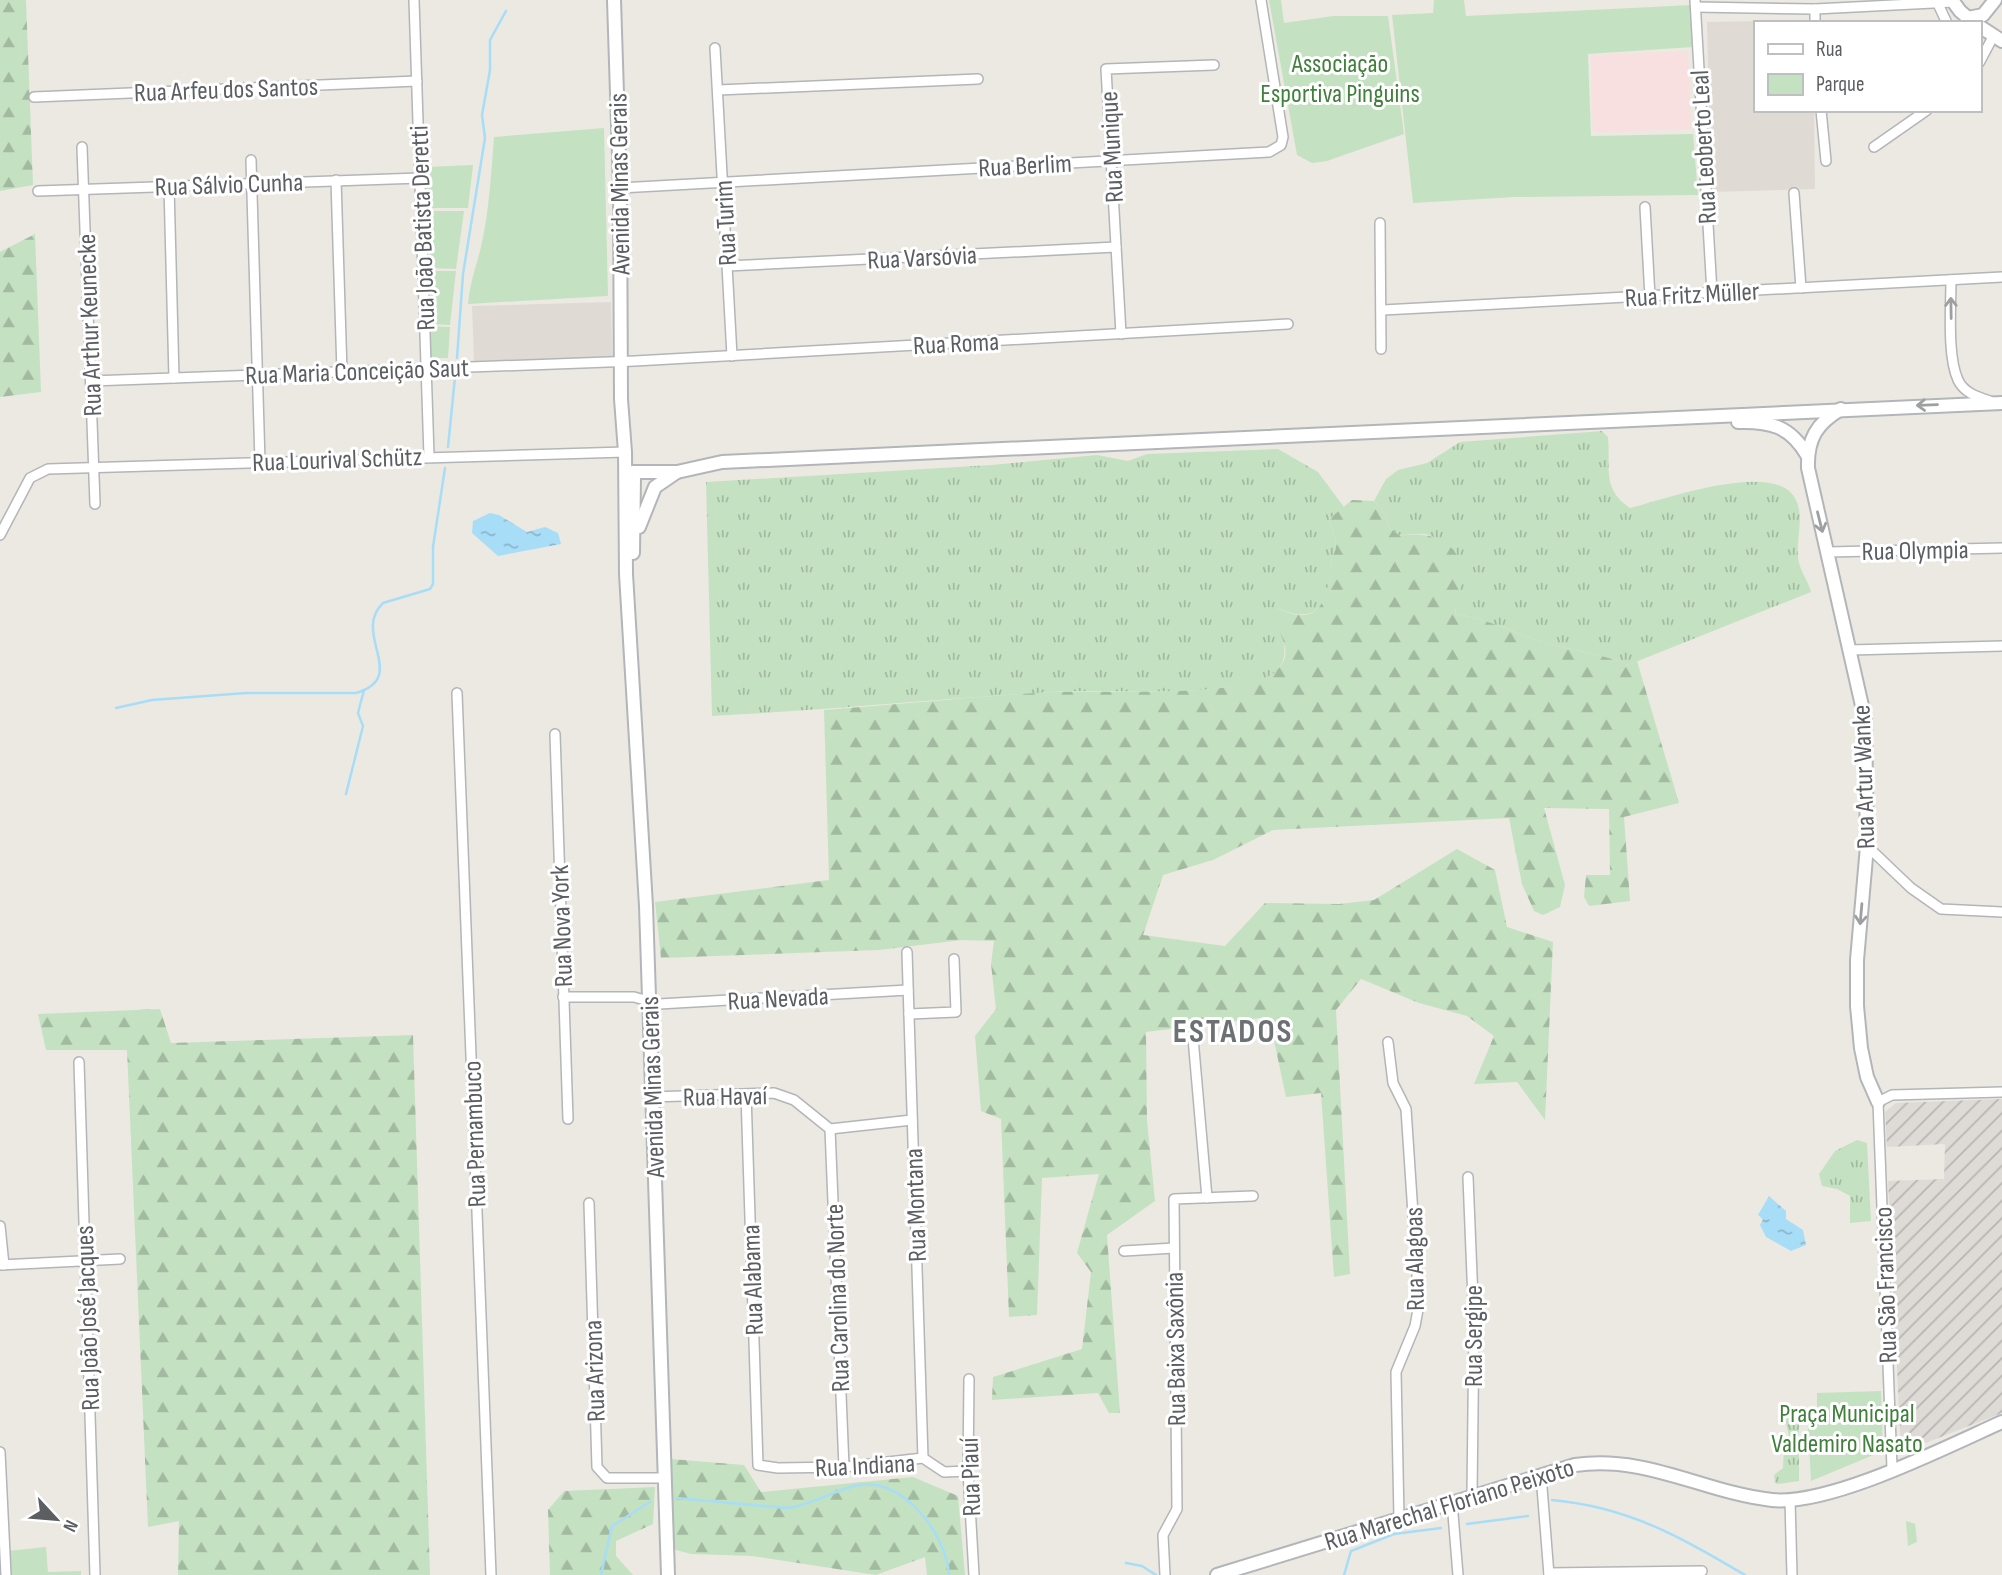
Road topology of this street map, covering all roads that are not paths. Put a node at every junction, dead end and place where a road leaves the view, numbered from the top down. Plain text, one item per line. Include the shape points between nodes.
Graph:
1 (414, 0) edge
2 (614, 0) edge
3 (1261, 0) edge
4 (1995, 0) edge
5 (1953, 1) edge
6 (1695, 4) edge
7 (1938, 4) junction
8 (1815, 9) junction
9 (1815, 21) edge
10 (1946, 21) edge
11 (1973, 21) edge
12 (1975, 21) edge
13 (1981, 27) edge
14 (1998, 38) edge
15 (715, 48) dead end
16 (1981, 60) edge
17 (1214, 65) dead end
18 (978, 79) dead end
19 (417, 81) junction
20 (718, 90) junction
21 (34, 97) dead end
22 (1821, 112) edge
23 (1924, 112) edge
24 (82, 147) dead end
25 (1874, 147) dead end
26 (251, 160) dead end
27 (1111, 161) junction
28 (1826, 161) dead end
29 (420, 177) junction
30 (336, 180) junction
31 (723, 182) junction
32 (251, 183) junction
33 (169, 186) junction
34 (620, 188) junction
35 (84, 189) junction
36 (38, 191) dead end
37 (1794, 193) dead end
38 (1645, 207) dead end
39 (1380, 223) dead end
40 (1116, 247) junction
41 (727, 266) junction
42 (2002, 277) edge
43 (1951, 281) junction
44 (1801, 288) junction
45 (1712, 293) junction
46 (1650, 297) junction
47 (1383, 310) junction
48 (1288, 324) dead end
49 (1121, 334) junction
50 (1381, 349) dead end
51 (732, 356) junction
52 (623, 365) junction
53 (426, 369) junction
54 (342, 372) junction
55 (258, 375) junction
56 (174, 378) junction
57 (91, 381) junction
58 (1998, 403) edge
59 (1843, 408) junction
60 (1591, 421) junction
61 (625, 452) junction
62 (1807, 455) junction
63 (429, 456) junction
64 (260, 462) junction
65 (94, 467) junction
66 (677, 472) junction
67 (630, 480) junction
68 (655, 487) junction
69 (95, 503) dead end
70 (0, 535) edge
71 (2002, 548) edge
72 (1828, 552) junction
73 (633, 557) junction
74 (629, 599) junction
75 (2002, 646) edge
76 (1850, 650) junction
77 (457, 694) dead end
78 (555, 734) dead end
79 (1867, 846) junction
80 (2002, 912) edge
81 (907, 952) dead end
82 (954, 959) dead end
83 (908, 990) junction
84 (564, 997) junction
85 (649, 1000) junction
86 (909, 1014) junction
87 (1193, 1038) dead end
88 (1388, 1042) dead end
89 (79, 1062) dead end
90 (2002, 1092) edge
91 (746, 1094) junction
92 (652, 1097) junction
93 (1878, 1102) junction
94 (568, 1119) dead end
95 (912, 1120) junction
96 (831, 1129) junction
97 (1468, 1177) dead end
98 (1253, 1196) dead end
99 (1207, 1198) junction
100 (589, 1203) dead end
101 (0, 1226) edge
102 (1174, 1248) junction
103 (1124, 1251) dead end
104 (120, 1259) dead end
105 (85, 1261) junction
106 (2, 1265) edge
107 (969, 1379) dead end
108 (2002, 1422) edge
109 (0, 1452) edge
110 (923, 1458) junction
111 (758, 1465) joint
112 (844, 1467) junction
113 (1892, 1468) junction
114 (968, 1471) junction
115 (1541, 1475) junction
116 (664, 1478) junction
117 (1472, 1495) junction
118 (1790, 1500) junction
119 (1452, 1502) junction
120 (1399, 1518) junction
121 (1702, 1571) dead end
122 (1549, 1574) edge
123 (6, 1575) edge
124 (95, 1575) edge
125 (491, 1575) edge
126 (668, 1575) edge
127 (974, 1575) edge
128 (1165, 1575) edge
129 (1217, 1575) edge
130 (1458, 1575) edge
131 (1792, 1575) edge

1 - 19 street, Rua João Batista Deretti
2 - 34 street, Avenida Minas Gerais
3 - 27 street, Rua Berlim via 1281,145 1269,152
4 - 12 street
5 - 7 street
5 - 11 street
6 - 8 street
6 - 45 street, Rua Leoberto Leal
7 - 8 street
7 - 10 street
8 - 9 street
13 - 14 street
14 - 16 street
15 - 20 street, Rua Turim
17 - 27 street, Rua Munique via 1107,69
18 - 20 street
19 - 21 street, Rua Arfeu dos Santos
19 - 29 street, Rua João Batista Deretti
20 - 31 street, Rua Turim
22 - 28 street
23 - 25 street
24 - 35 street, Rua Arthur Keunecke
26 - 32 street
27 - 31 street, Rua Berlim
27 - 40 street, Rua Munique
29 - 30 street, Rua Sálvio Cunha
29 - 53 street, Rua João Batista Deretti
30 - 32 street, Rua Sálvio Cunha
30 - 54 street
31 - 34 street, Rua Berlim
31 - 41 street, Rua Turim
32 - 33 street, Rua Sálvio Cunha
32 - 55 street
33 - 35 street, Rua Sálvio Cunha
33 - 56 street
34 - 52 street, Avenida Minas Gerais
35 - 36 street, Rua Sálvio Cunha
35 - 57 street, Rua Arthur Keunecke
37 - 44 street
38 - 46 street
39 - 47 street
40 - 41 street, Rua Varsóvia
40 - 49 street, Rua Munique
41 - 51 street, Rua Turim
42 - 43 street, Rua Fritz Müller
43 - 44 street, Rua Fritz Müller
58 -> 43 street via 1973,395 1958,380
44 - 45 street, Rua Fritz Müller
45 - 46 street, Rua Fritz Müller
46 - 47 street, Rua Fritz Müller
47 - 50 street
48 - 49 street, Rua Roma
49 - 51 street, Rua Roma
51 - 52 street, Rua Roma
52 - 53 street, Rua Maria Conceição Saut
52 - 61 street, Avenida Minas Gerais
52 - 67 street, Avenida Minas Gerais via 631,418
53 - 54 street, Rua Maria Conceição Saut
53 - 63 street, Rua João Batista Deretti
54 - 55 street, Rua Maria Conceição Saut
55 - 56 street, Rua Maria Conceição Saut
55 - 64 street
56 - 57 street, Rua Maria Conceição Saut
57 - 65 street, Rua Arthur Keunecke
58 -> 59 street
59 - 60 street
59 - 62 street via 1819,426
60 - 62 street via 1765,421 1791,434
60 - 66 street via 722,462
61 - 63 street, Rua Lourival Schütz
61 - 67 street, Avenida Minas Gerais
62 -> 72 street, Rua Artur Wanke
63 - 64 street, Rua Lourival Schütz
64 - 65 street, Rua Lourival Schütz
65 - 69 street, Rua Arthur Keunecke
65 - 70 street, Rua Lourival Schütz via 48,469 30,478
66 - 67 street
66 - 68 street
67 - 68 street
67 - 73 street, Avenida Minas Gerais
67 - 74 street, Avenida Minas Gerais via 625,519
68 - 73 street via 643,512
71 - 72 street, Rua Olympia
72 - 76 street, Rua Artur Wanke
73 - 74 street, Avenida Minas Gerais
74 - 85 street, Avenida Minas Gerais
75 - 76 street
76 - 79 street, Rua Artur Wanke via 1865,719
77 - 125 street, Rua Pernambuco
78 - 84 street, Rua Nova York
79 - 80 street via 1941,909
79 -> 93 street, Rua Artur Wanke via 1857,1006 1867,1077
81 - 83 street, Rua Montana
82 - 86 street via 956,1012
83 - 85 street, Rua Nevada via 659,1004
83 - 86 street, Rua Montana
84 - 85 street, Rua Nevada
84 - 94 street, Rua Nova York
85 - 92 street, Avenida Minas Gerais
86 - 95 street, Rua Montana
87 - 99 street
88 - 120 street, Rua Alagoas via 1391,1074 1406,1109 1419,1295 1418,1317 1396,1371
89 - 105 street, Rua João José Jacques
90 - 93 street via 1892,1095
91 - 92 street, Rua Havaí
91 - 96 street, Rua Havaí via 775,1093
91 - 111 street, Rua Alabama
92 - 116 street, Avenida Minas Gerais
93 - 113 street, Rua São Francisco
95 - 96 street
95 - 110 street, Rua Montana
96 - 112 street, Rua Carolina do Norte
97 - 117 street, Rua Sergipe via 1474,1325
98 - 99 street, Rua Baixa Saxônia
99 - 102 street, Rua Baixa Saxônia via 1174,1199
100 - 116 street, Rua Arizona via 597,1467 607,1478
101 - 106 street
102 - 103 street
102 - 128 street, Rua Baixa Saxônia via 1177,1509 1163,1535
104 - 105 street
105 - 106 street
105 - 124 street, Rua João José Jacques
107 - 114 street, Rua Piauí
108 - 113 street, Rua Marechal Floriano Peixoto
109 - 123 street
110 - 112 street, Rua Indiana
110 - 114 street, Rua Indiana via 944,1472
111 - 112 street, Rua Indiana
113 - 118 street, Rua Marechal Floriano Peixoto via 1818,1496
114 - 127 street, Rua Piauí
115 - 117 street, Rua Marechal Floriano Peixoto
115 - 118 street, Rua Marechal Floriano Peixoto via 1586,1464 1628,1464 1745,1495
115 - 122 street
116 - 126 street, Avenida Minas Gerais
117 - 119 street, Rua Marechal Floriano Peixoto
118 - 131 street
119 - 120 street, Rua Marechal Floriano Peixoto
119 - 130 street
120 - 129 street, Rua Marechal Floriano Peixoto
121 - 122 street

